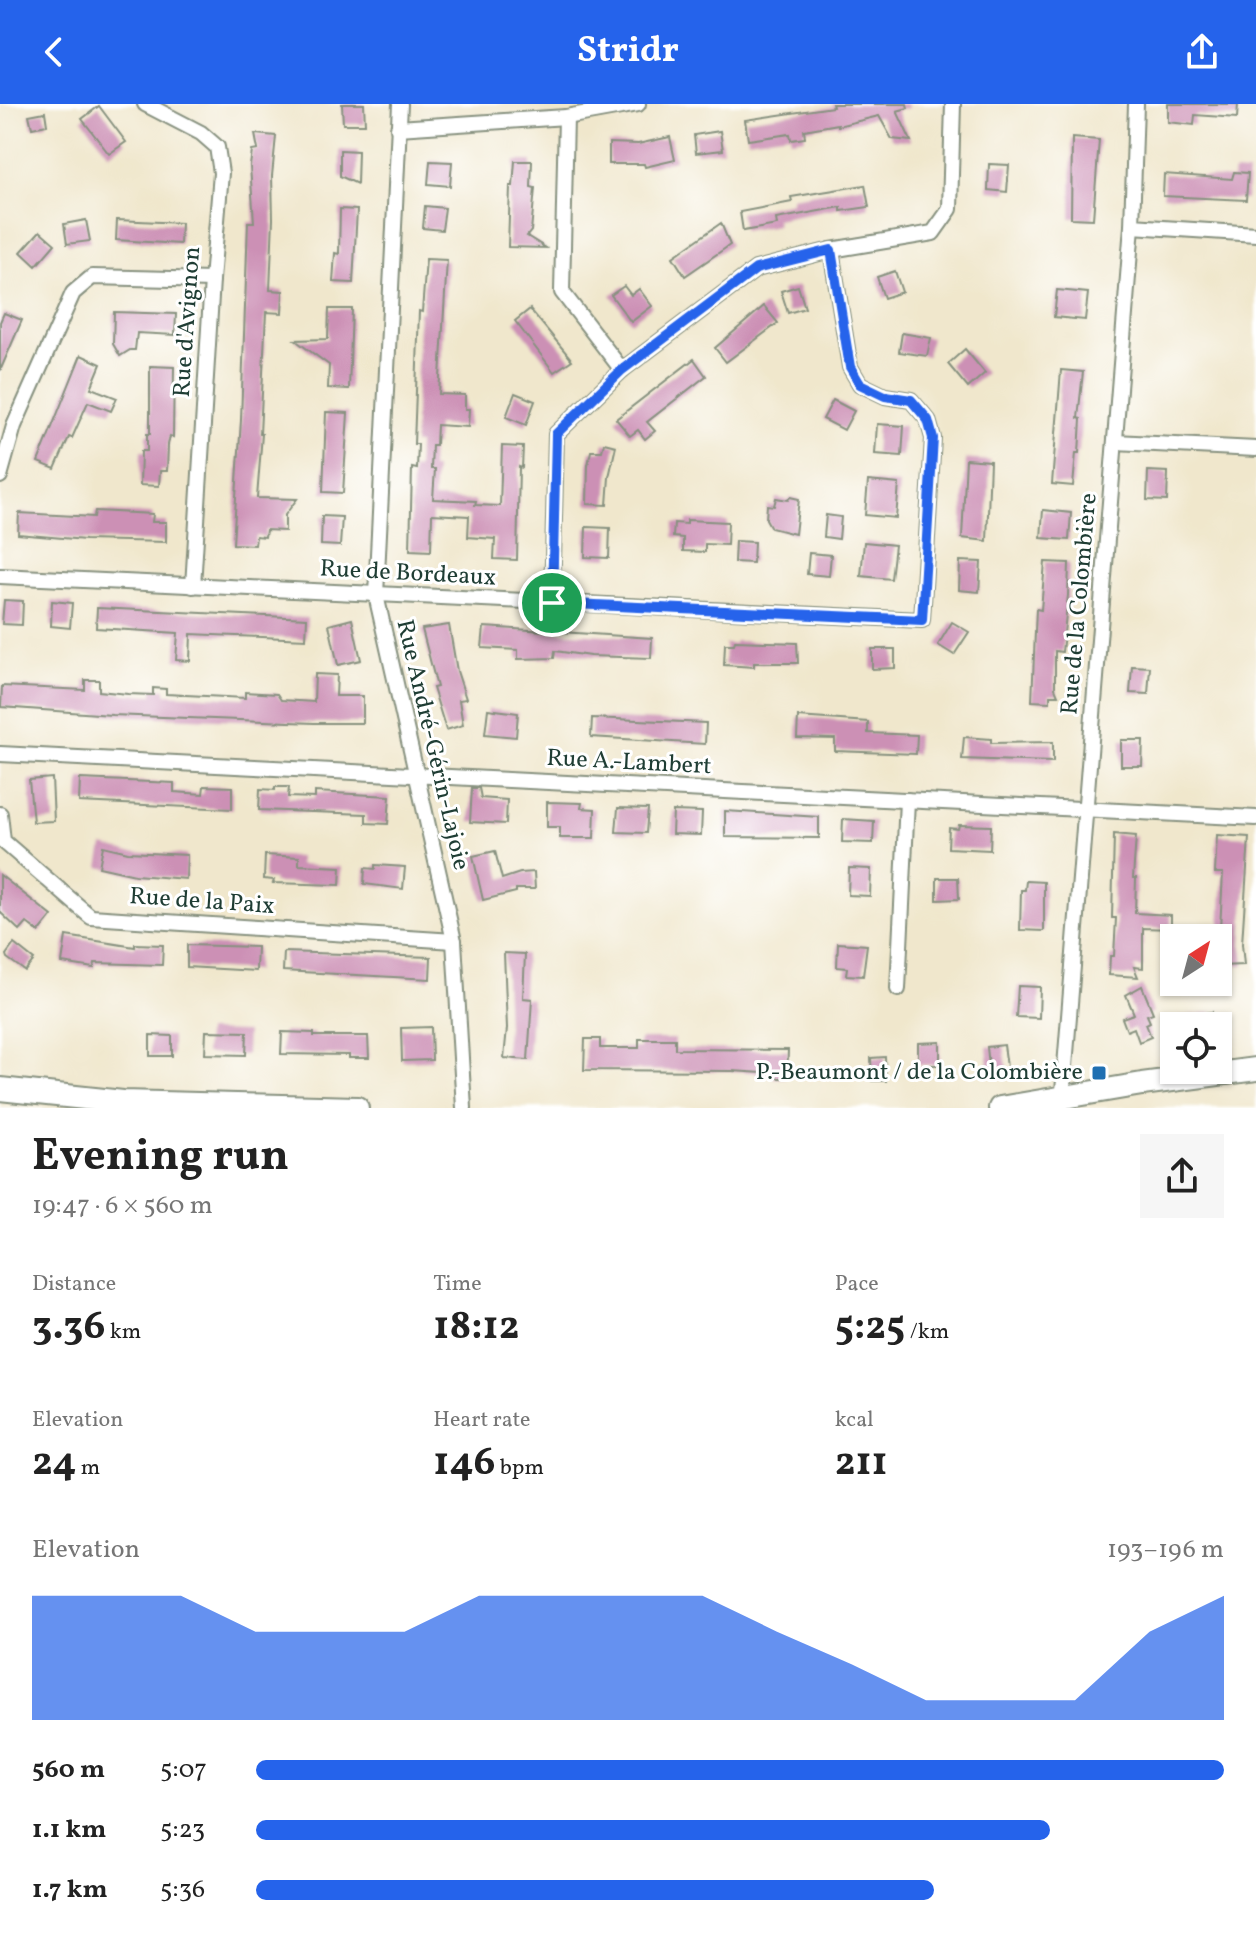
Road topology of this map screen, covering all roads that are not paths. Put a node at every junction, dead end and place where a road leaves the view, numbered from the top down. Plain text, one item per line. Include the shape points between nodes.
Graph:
1 (145, 104) edge
2 (400, 104) edge
3 (638, 104) edge
4 (953, 104) edge
5 (1136, 104) edge
6 (566, 117) junction
7 (398, 128) junction
8 (1132, 226) junction
9 (1256, 234) edge
10 (831, 250) junction
11 (212, 280) junction
12 (622, 370) junction
13 (1115, 442) junction
14 (1256, 449) edge
15 (0, 476) edge
16 (0, 576) edge
17 (193, 586) junction
18 (376, 595) junction
19 (552, 603) junction
20 (0, 754) edge
21 (417, 775) junction
22 (907, 800) junction
23 (1086, 809) junction
24 (0, 814) edge
25 (1256, 818) edge
26 (454, 941) junction
27 (898, 989) dead end
28 (1256, 1069) edge
29 (0, 1089) edge
30 (1062, 1103) edge
31 (357, 1108) edge
32 (464, 1108) edge
33 (1000, 1108) edge

1 - 11 street, Rue d'Avignon via 217,147 221,173
2 - 7 street, Rue André-Gérin-Lajoie
3 - 6 street
4 - 10 street via 950,209 933,233
5 - 8 street, Rue de la Colombière
6 - 7 street
6 - 12 street via 562,292
7 - 18 street, Rue André-Gérin-Lajoie
8 - 9 street
8 - 13 street, Rue de la Colombière
10 - 12 street via 756,269
10 - 19 street, Rue de Bordeaux via 850,367 860,384 911,400 928,420 933,438 922,620
11 - 15 street via 92,277 73,293 14,426
11 - 17 street, Rue d'Avignon
12 - 19 street via 556,434
13 - 14 street
13 - 23 street, Rue de la Colombière
16 - 17 street, Rue de Bordeaux
17 - 18 street, Rue de Bordeaux
18 - 19 street, Rue de Bordeaux
18 - 21 street, Rue André-Gérin-Lajoie
20 - 21 street, Rue A.-Lambert
21 - 22 street, Rue A.-Lambert
21 - 26 street, Rue André-Gérin-Lajoie
22 - 23 street, Rue A.-Lambert
22 - 27 street
23 - 25 street, Rue A.-Lambert
23 - 30 street, Rue de la Colombière
24 - 26 street, Rue de la Paix via 3,841 91,917
26 - 32 street, Rue André-Gérin-Lajoie
28 - 30 main road
29 - 31 main road via 123,1102
30 - 33 main road

